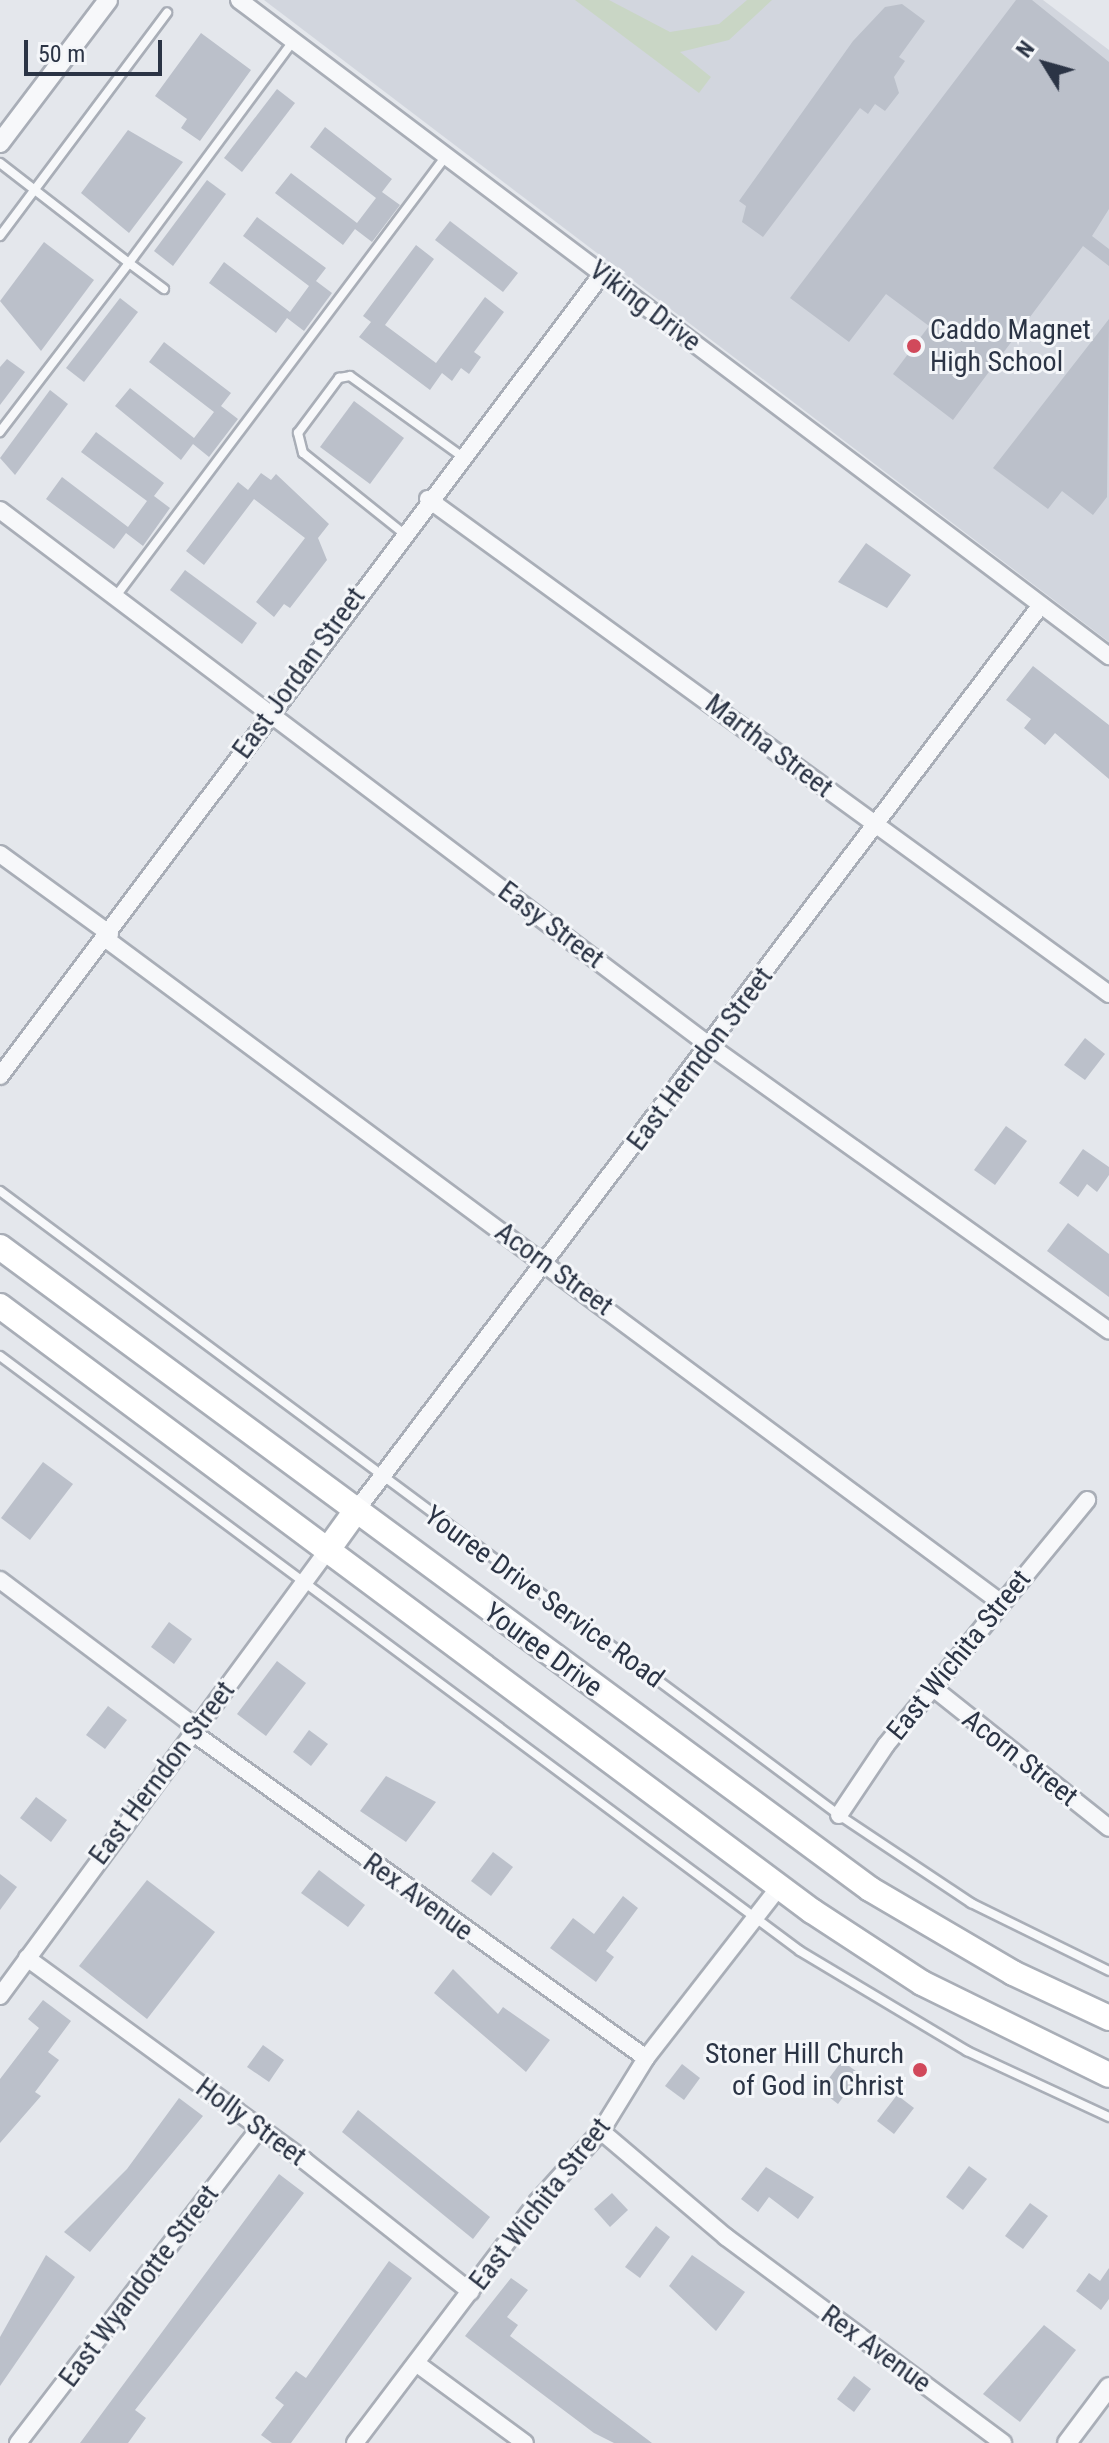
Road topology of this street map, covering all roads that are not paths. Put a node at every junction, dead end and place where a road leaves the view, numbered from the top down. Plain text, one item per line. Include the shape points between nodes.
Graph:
1 (108, 0) edge
2 (239, 0) edge
3 (167, 13) dead end
4 (293, 41) junction
5 (0, 143) edge
6 (446, 156) junction
7 (0, 163) edge
8 (35, 191) junction
9 (0, 236) edge
10 (129, 263) junction
11 (602, 274) junction
12 (164, 289) dead end
13 (0, 432) edge
14 (460, 455) junction
15 (428, 499) junction
16 (0, 510) edge
17 (403, 533) junction
18 (116, 596) junction
19 (1046, 609) junction
20 (1109, 656) edge
21 (270, 712) junction
22 (875, 826) junction
23 (0, 854) edge
24 (108, 936) junction
25 (1109, 994) edge
26 (710, 1046) junction
27 (0, 1076) edge
28 (0, 1191) edge
29 (0, 1247) edge
30 (546, 1263) junction
31 (0, 1306) edge
32 (1109, 1331) edge
33 (0, 1356) edge
34 (382, 1477) junction
35 (1087, 1500) dead end
36 (355, 1512) junction
37 (327, 1551) junction
38 (0, 1580) edge
39 (303, 1582) junction
40 (1000, 1602) junction
41 (932, 1687) junction
42 (194, 1730) junction
43 (839, 1815) junction
44 (1109, 1828) edge
45 (779, 1887) junction
46 (757, 1921) junction
47 (27, 1958) junction
48 (1109, 1971) edge
49 (0, 1996) edge
50 (1109, 2018) edge
51 (646, 2058) junction
52 (1109, 2075) edge
53 (1109, 2117) edge
54 (260, 2128) junction
55 (601, 2131) junction
56 (471, 2292) junction
57 (416, 2363) junction
58 (1109, 2387) edge
59 (18, 2443) edge
60 (355, 2443) edge
61 (525, 2443) edge
62 (1003, 2443) edge
63 (1067, 2443) edge

1 - 5 street
2 - 4 street, Viking Drive
3 - 8 lane
4 - 6 street, Viking Drive
4 - 10 lane
6 - 11 street, Viking Drive
6 - 18 lane
7 - 8 lane
8 - 9 lane
8 - 10 lane
10 - 12 lane
10 - 13 lane
11 - 14 street, East Jordan Street
11 - 19 street, Viking Drive
14 - 15 street, East Jordan Street
14 - 17 lane via 350,376 339,378 298,433 303,453
15 - 17 street, East Jordan Street
15 - 22 street, Martha Street
16 - 18 street, Easy Street
17 - 21 street, East Jordan Street
18 - 21 street, Easy Street
19 - 20 street, Viking Drive
19 - 22 street, East Herndon Street
21 - 24 street, East Jordan Street
21 - 26 street, Easy Street
22 - 25 street, Martha Street
22 - 26 street, East Herndon Street
23 - 24 street, Acorn Street
24 - 27 street, East Jordan Street
24 - 30 street, Acorn Street
26 - 30 street, East Herndon Street
26 - 32 street, Easy Street
28 - 34 lane, Youree Drive Service Road
29 - 36 main road, Youree Drive
30 - 34 street, East Herndon Street
30 - 40 street, Acorn Street
31 - 37 main road, Youree Drive
33 - 39 lane
34 - 36 street, East Herndon Street
34 - 43 lane, Youree Drive Service Road
35 - 40 street, East Wichita Street
36 - 37 main road
36 - 50 main road, Youree Drive via 870,1889 1013,1973
37 - 39 street, East Herndon Street
37 - 45 main road, Youree Drive
38 - 42 street, Rex Avenue
39 - 42 street, East Herndon Street
39 - 46 lane
40 - 41 street, East Wichita Street
41 - 43 street, East Wichita Street
41 - 44 street, Acorn Street
42 - 47 street, East Herndon Street
42 - 51 street, Rex Avenue
43 - 48 lane, Youree Drive Service Road via 971,1903
45 - 46 street, East Wichita Street
45 - 52 main road, Youree Drive via 922,1983
46 - 51 street, East Wichita Street
46 - 53 lane via 918,2024
47 - 49 street, East Herndon Street
47 - 54 street, Holly Street
51 - 55 street, East Wichita Street
54 - 56 street, Holly Street
54 - 59 street, East Wyandotte Street
55 - 56 street, East Wichita Street via 537,2202
55 - 62 street, Rex Avenue via 726,2237
56 - 57 street, East Wichita Street
57 - 60 street, East Wichita Street
57 - 61 street
58 - 63 street

